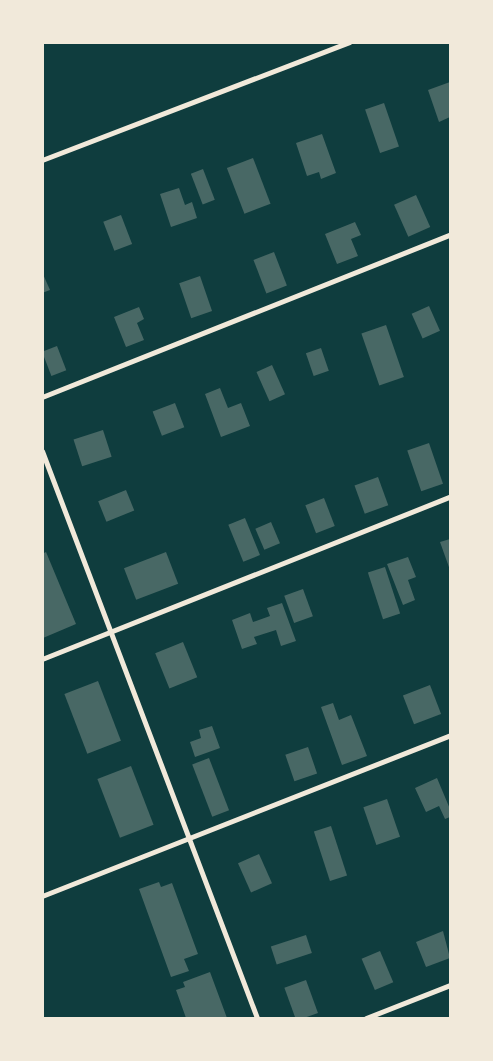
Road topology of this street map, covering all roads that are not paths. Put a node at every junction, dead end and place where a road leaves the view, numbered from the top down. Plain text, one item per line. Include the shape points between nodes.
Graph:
1 (349, 42) edge
2 (42, 160) edge
3 (450, 235) edge
4 (42, 397) edge
5 (42, 451) edge
6 (450, 497) edge
7 (111, 632) junction
8 (42, 659) edge
9 (450, 735) edge
10 (189, 838) junction
11 (42, 896) edge
12 (450, 985) edge
13 (257, 1018) edge
14 (366, 1018) edge

1 - 2 street
3 - 4 street
5 - 7 street
6 - 7 street
7 - 8 street
7 - 10 street
9 - 10 street
10 - 11 street
10 - 13 street
12 - 14 street

